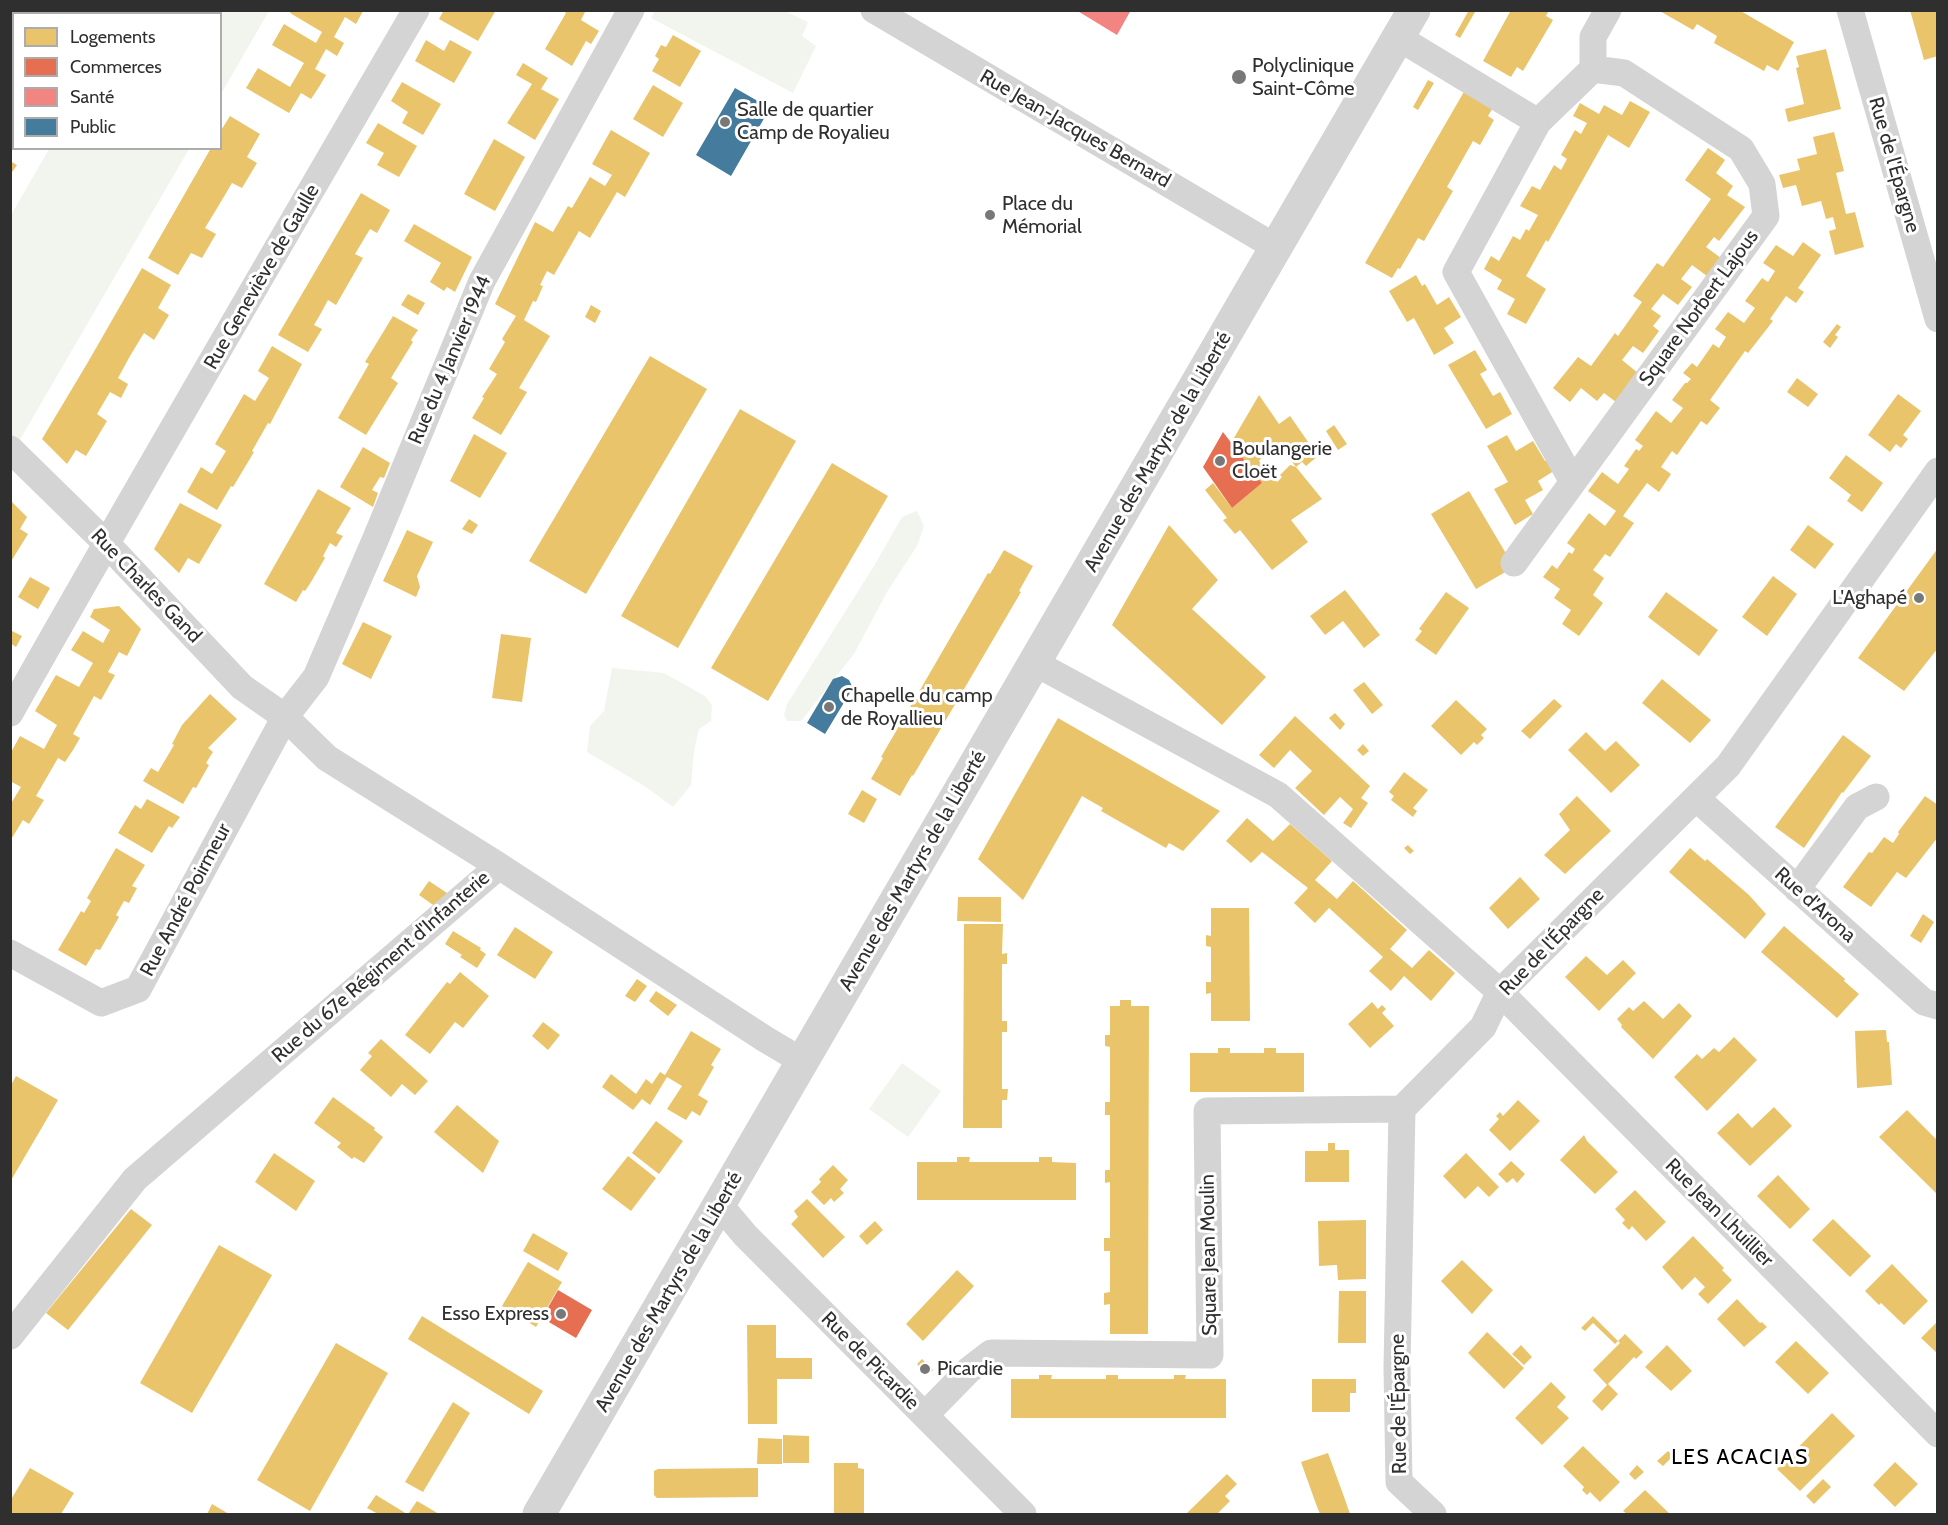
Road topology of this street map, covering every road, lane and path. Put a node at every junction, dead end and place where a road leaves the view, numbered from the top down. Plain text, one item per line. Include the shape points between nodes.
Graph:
1 (416, 10) edge
2 (631, 10) edge
3 (874, 10) edge
4 (1608, 10) edge
5 (1850, 10) edge
6 (1407, 24) edge
7 (1593, 69) junction
8 (1538, 122) junction
9 (1277, 248) junction
10 (1938, 320) edge
11 (10, 449) edge
12 (1938, 471) edge
13 (1573, 482) junction
14 (106, 543) junction
15 (1514, 563) dead end
16 (1035, 663) junction
17 (10, 713) edge
18 (285, 717) junction
19 (1876, 797) dead end
20 (1696, 798) junction
21 (499, 866) junction
22 (1797, 889) junction
23 (10, 953) edge
24 (1500, 992) junction
25 (1938, 1006) edge
26 (802, 1061) junction
27 (1402, 1109) junction
28 (719, 1204) junction
29 (12, 1331) edge
30 (925, 1415) junction
31 (1938, 1434) edge
32 (539, 1515) edge
33 (1023, 1515) edge
34 (1433, 1515) edge

1 - 14 street, Rue Geneviève de Gaulle
2 - 18 street, Rue du 4 Janvier 1944 via 482,281 316,677
3 - 9 street, Rue Jean-Jacques Bernard
4 - 7 street via 1593,37
5 - 10 street, Rue de l'Épargne
6 - 8 street
6 - 9 street, Avenue des Martyrs de la Liberté
7 - 8 street
7 - 13 street, Square Norbert Lajous via 1624,73 1741,149 1762,184 1766,216
8 - 13 street via 1456,272
9 - 16 street, Avenue des Martyrs de la Liberté
11 - 14 street, Rue Charles Gand
12 - 20 street, Rue de l'Épargne via 1728,766
13 - 15 street, Square Norbert Lajous
14 - 17 street, Rue Geneviève de Gaulle
14 - 18 street, Rue Charles Gand via 242,687
16 - 24 street, Rue Jean Lhuillier via 1278,795
16 - 26 street, Avenue des Martyrs de la Liberté
18 - 21 street, Rue Charles Gand via 327,758
18 - 23 street, Rue André Poirmeur via 138,989 101,1003
19 - 22 street via 1857,807
20 - 22 street, Rue d'Arona
20 - 24 street, Rue de l'Épargne
21 - 26 street, Rue du 67e Régiment d'Infanterie
21 - 29 street, Rue du 67e Régiment d'Infanterie via 135,1179
22 - 25 street, Rue d'Arona via 1923,1002
24 - 27 street, Rue de l'Épargne via 1483,1028
24 - 31 street, Rue Jean Lhuillier
26 - 28 street, Avenue des Martyrs de la Liberté
27 - 30 street, Square Jean Moulin via 1207,1111 1210,1354 991,1353
27 - 34 street, Rue de l'Épargne via 1399,1482
28 - 30 street, Rue de Picardie
28 - 32 street, Avenue des Martyrs de la Liberté
30 - 33 street, Rue de Picardie

